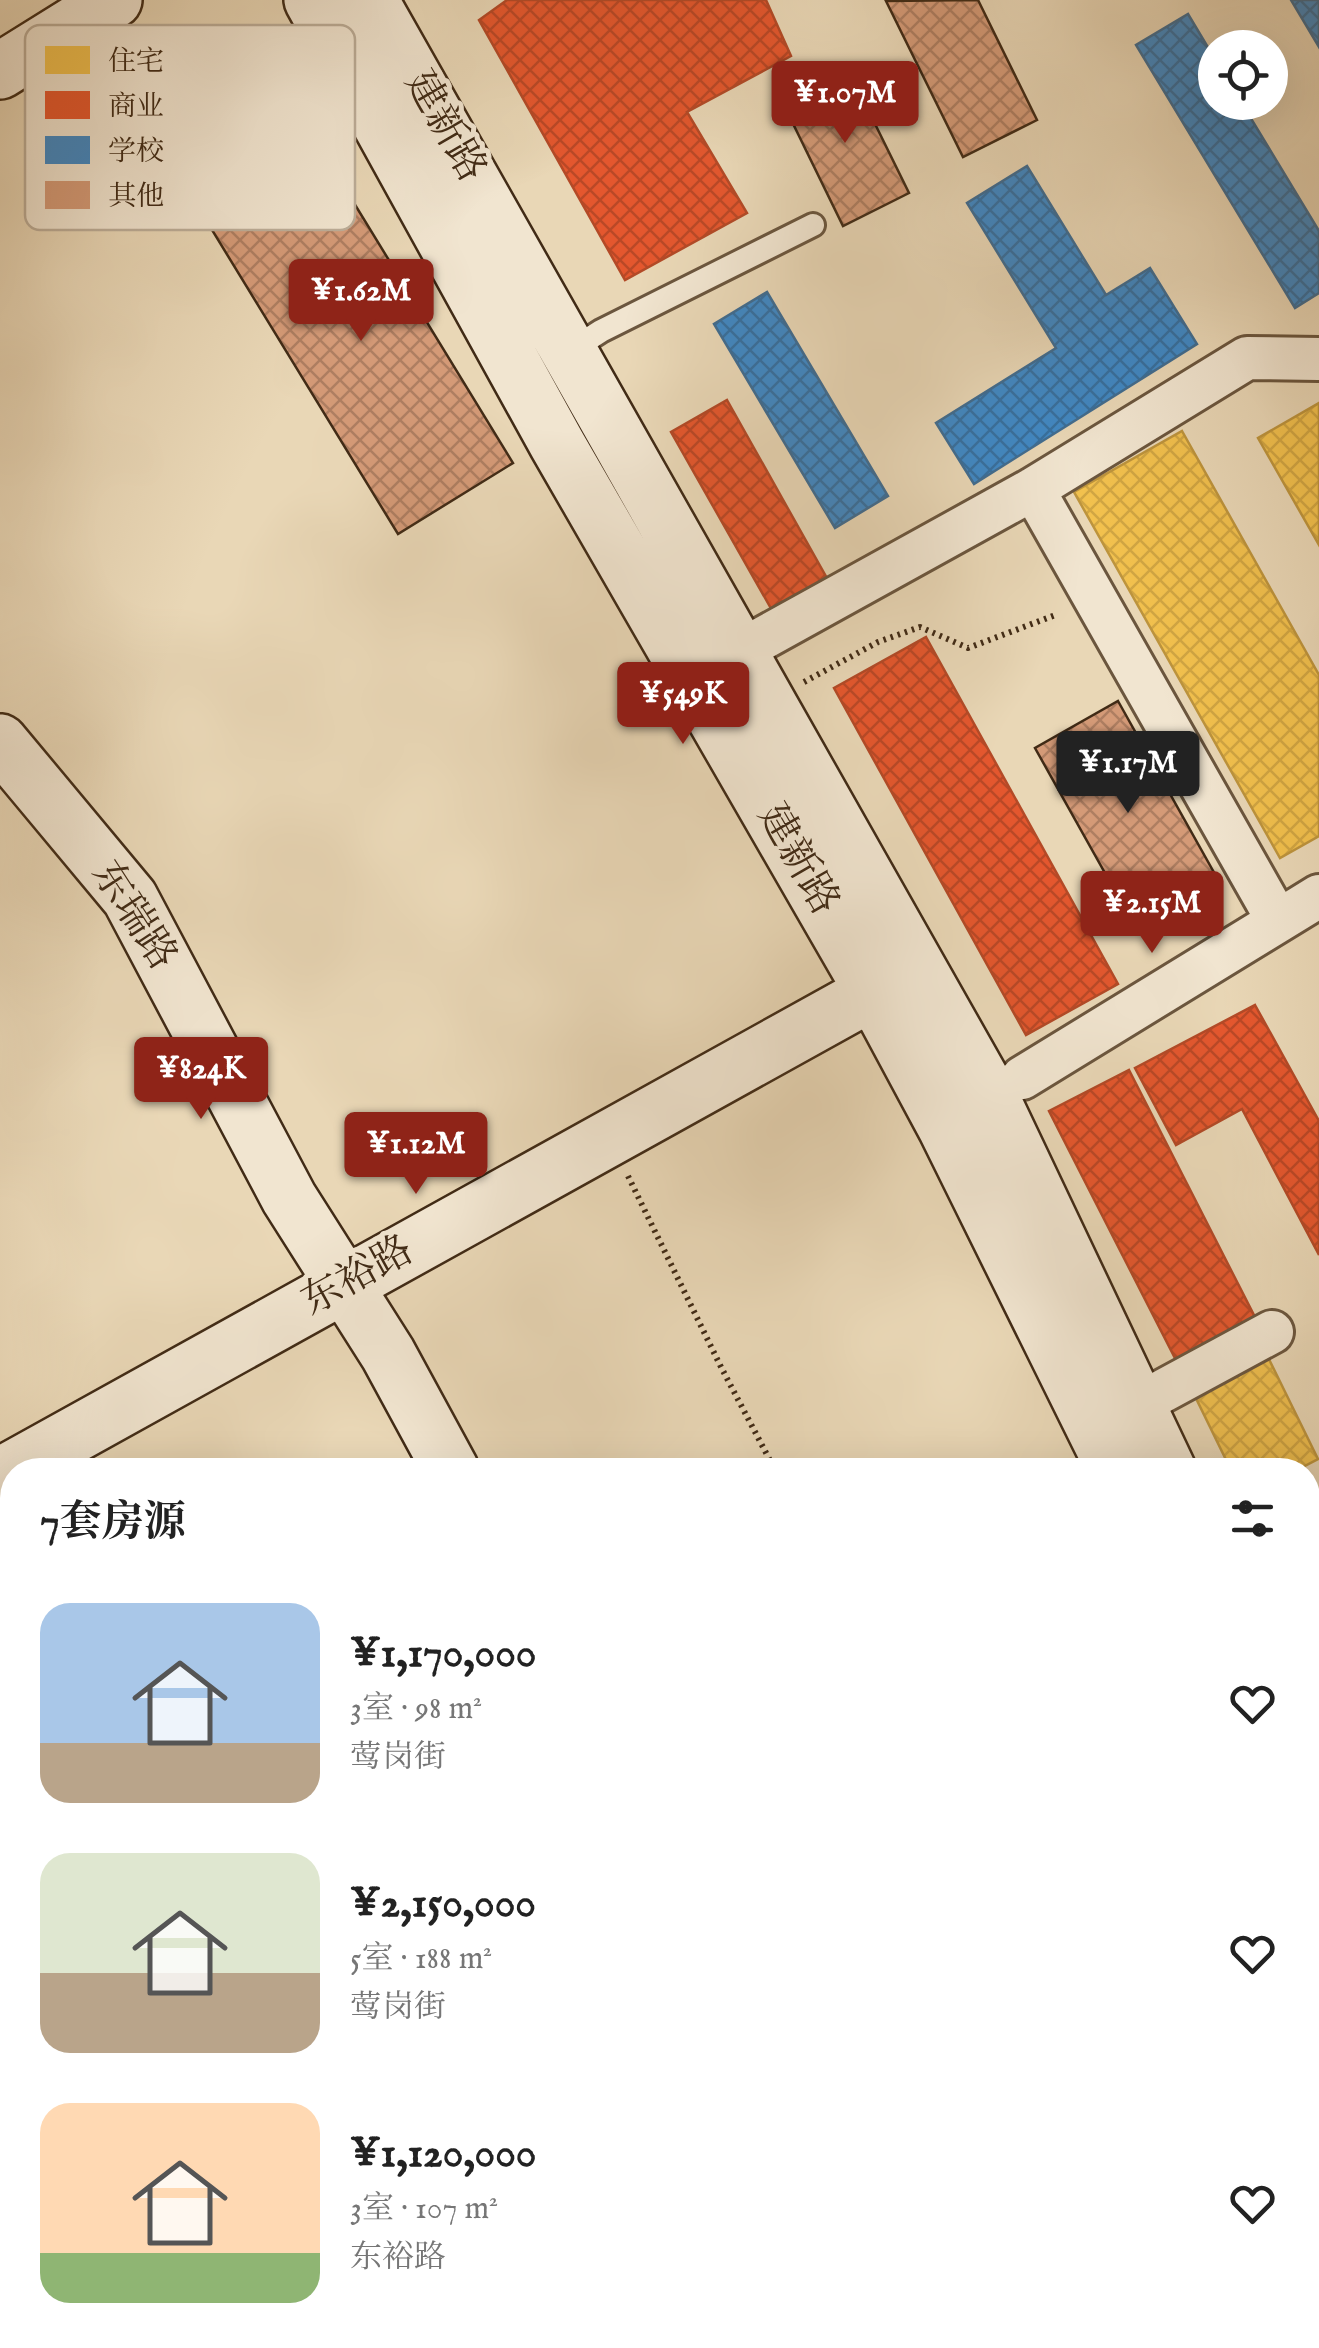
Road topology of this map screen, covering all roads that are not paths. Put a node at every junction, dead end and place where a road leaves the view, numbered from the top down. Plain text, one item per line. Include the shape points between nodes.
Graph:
1 (114, 0) edge
2 (312, 0) edge
3 (370, 0) edge
4 (74, 25) edge
5 (326, 25) edge
6 (25, 55) edge
7 (0, 71) edge
8 (355, 78) edge
9 (813, 225) dead end
10 (570, 351) junction
11 (1319, 359) edge
12 (1032, 489) junction
13 (740, 651) junction
14 (0, 742) edge
15 (1319, 896) edge
16 (1278, 921) junction
17 (873, 992) junction
18 (1022, 1078) dead end
19 (344, 1283) junction
20 (1272, 1332) dead end
21 (1137, 1405) junction
22 (32, 1458) edge
23 (444, 1458) edge
24 (1109, 1458) edge
25 (1162, 1458) edge

1 - 4 main road
2 - 5 main road, 建新路
3 - 10 main road, 建新路
6 - 7 main road
8 - 17 main road, 建新路
9 - 10 lane
10 - 13 main road, 建新路
11 - 12 street via 1247,358
12 - 13 street
12 - 16 street
13 - 21 main road, 建新路 via 991,1097
14 - 19 main road, 东瑞路 via 130,898 290,1198
15 - 16 street
16 - 18 street
17 - 19 main road, 东裕路
17 - 24 main road, 建新路
19 - 22 main road, 东裕路
19 - 23 main road, 东瑞路
20 - 21 street
21 - 25 main road, 建新路

